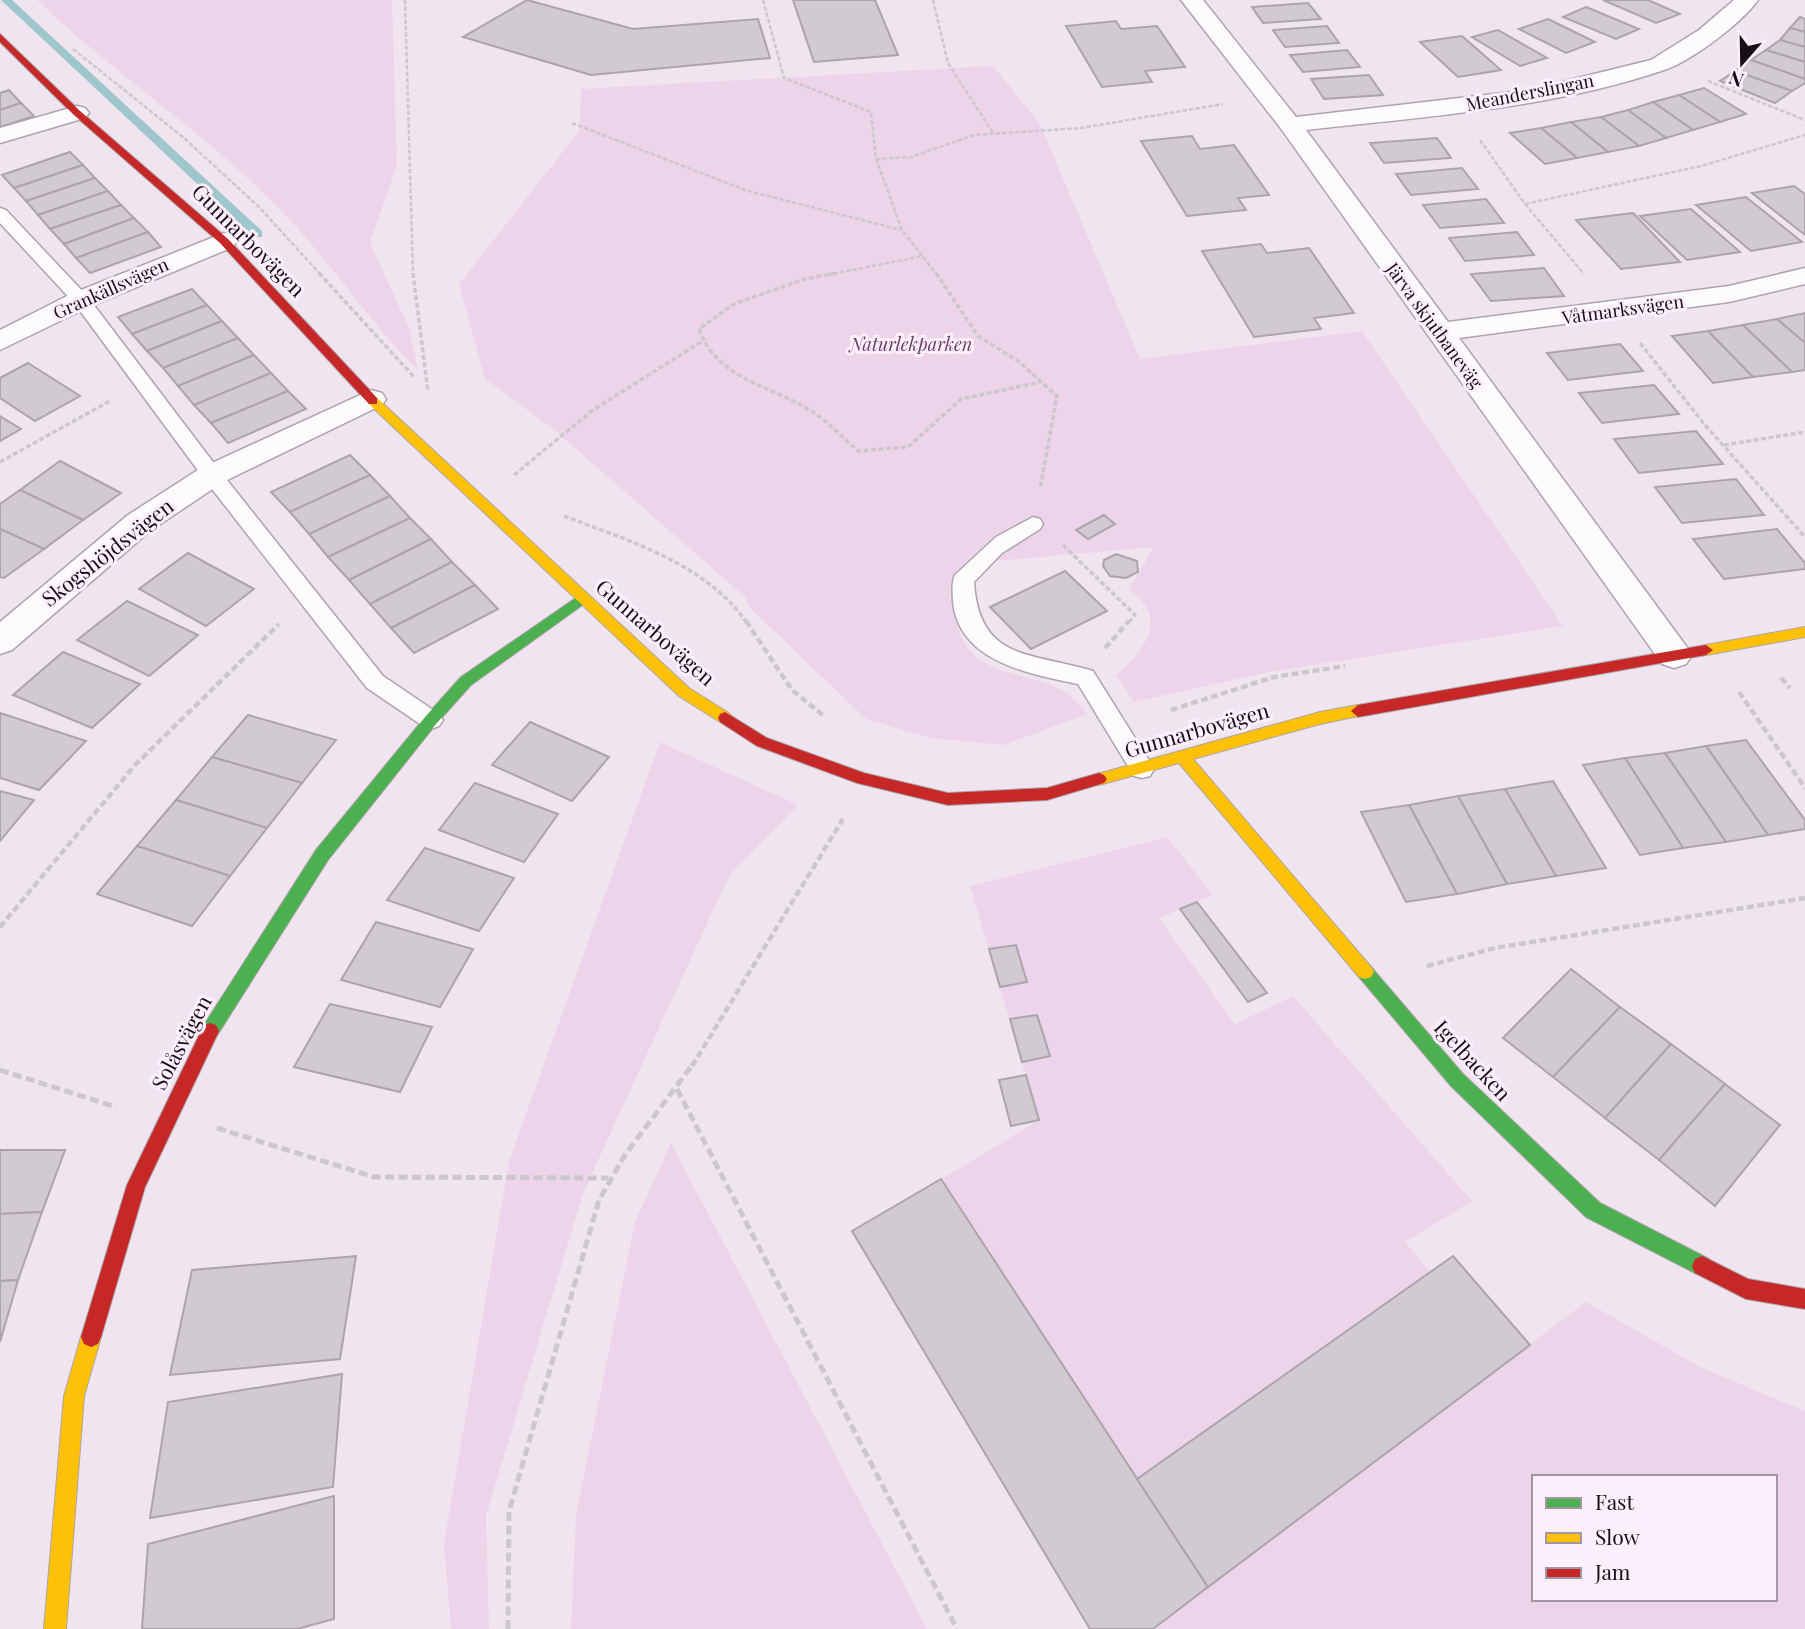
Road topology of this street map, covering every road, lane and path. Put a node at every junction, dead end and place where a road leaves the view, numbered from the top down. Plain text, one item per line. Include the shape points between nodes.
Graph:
1 (405, 0) edge
2 (762, 0) edge
3 (933, 0) edge
4 (1192, 0) edge
5 (1747, 0) edge
6 (0, 37) edge
7 (1659, 65) junction
8 (1269, 99) junction
9 (77, 113) junction
10 (1805, 120) edge
11 (572, 123) dead end
12 (1290, 125) junction
13 (993, 134) junction
14 (1805, 135) edge
15 (0, 136) edge
16 (876, 159) junction
17 (1525, 204) dead end
18 (0, 213) edge
19 (902, 230) junction
20 (223, 241) junction
21 (923, 256) junction
22 (1805, 276) edge
23 (81, 299) junction
24 (1438, 332) junction
25 (0, 341) edge
26 (701, 342) junction
27 (1042, 382) junction
28 (145, 384) junction
29 (371, 399) junction
30 (433, 403) dead end
31 (1805, 432) edge
32 (1723, 445) dead end
33 (0, 462) edge
34 (212, 475) junction
35 (508, 480) dead end
36 (560, 515) dead end
37 (1033, 524) junction
38 (307, 596) junction
39 (583, 598) junction
40 (1805, 632) edge
41 (0, 641) edge
42 (1674, 655) junction
43 (1085, 677) junction
44 (1739, 692) dead end
45 (431, 720) junction
46 (832, 722) dead end
47 (1181, 755) junction
48 (1142, 769) junction
49 (1805, 788) edge
50 (846, 813) dead end
51 (1805, 898) edge
52 (0, 927) edge
53 (1382, 993) junction
54 (0, 1070) edge
55 (677, 1089) junction
56 (164, 1122) junction
57 (608, 1178) junction
58 (1805, 1300) edge
59 (55, 1629) edge
60 (508, 1629) edge
61 (957, 1629) edge

1 - 30 path via 411,260
2 - 16 path via 784,78 871,112
3 - 13 path via 948,63
4 - 8 street, Järva skjutbaneväg
5 - 7 street, Meanderslingan via 1707,35
6 - 9 street, Gunnarbovägen
7 - 10 path via 1688,72
7 - 12 street, Meanderslingan via 1528,97
8 - 12 street, Järva skjutbaneväg
8 - 13 path via 1187,108 1081,128
9 - 15 street
9 - 20 street, Gunnarbovägen
11 - 19 path via 745,190
12 - 24 street, Järva skjutbaneväg
13 - 16 path via 974,135 911,157
14 - 17 path via 1650,178
16 - 19 path
18 - 23 lane
19 - 21 path
20 - 23 street, Grankällsvägen
20 - 29 street, Gunnarbovägen
21 - 26 path via 805,279 734,304 699,329
21 - 27 path via 978,336
22 - 24 street, Våtmarksvägen via 1729,294
23 - 25 street, Grankällsvägen
23 - 28 lane
24 - 42 street, Järva skjutbaneväg
26 - 27 path via 719,363 812,412 858,451 908,447 961,399
26 - 35 path via 593,410
27 - 37 path via 1057,396
28 - 33 path
28 - 34 lane
29 - 34 street, Skogshöjdsvägen
29 - 39 street, Gunnarbovägen
31 - 32 path
34 - 38 lane
34 - 41 street, Skogshöjdsvägen via 139,523
36 - 46 path via 643,546 707,583 740,613 792,690
37 - 43 path via 1066,548 1135,615
37 - 43 lane via 1009,536 962,580 966,614 983,641 1024,664
38 - 45 lane via 375,682
38 - 52 path via 135,765
39 - 45 street, Solåsvägen via 466,681
39 - 48 street, Gunnarbovägen via 684,692 762,742 862,779 947,799 1047,794
40 - 42 street, Gunnarbovägen
42 - 47 street, Gunnarbovägen via 1320,718
43 - 48 lane
44 - 49 path
45 - 56 street, Solåsvägen via 322,855 215,1021
47 - 48 street, Gunnarbovägen
47 - 53 street, Igelbacken
50 - 55 path
51 - 53 path via 1495,947 1423,967
53 - 58 street, Igelbacken via 1457,1080 1593,1210 1746,1289
54 - 56 path
55 - 57 path
55 - 61 path
56 - 57 path via 235,1132 374,1177
56 - 59 street, Solåsvägen via 136,1185 74,1396
57 - 60 path via 509,1511

